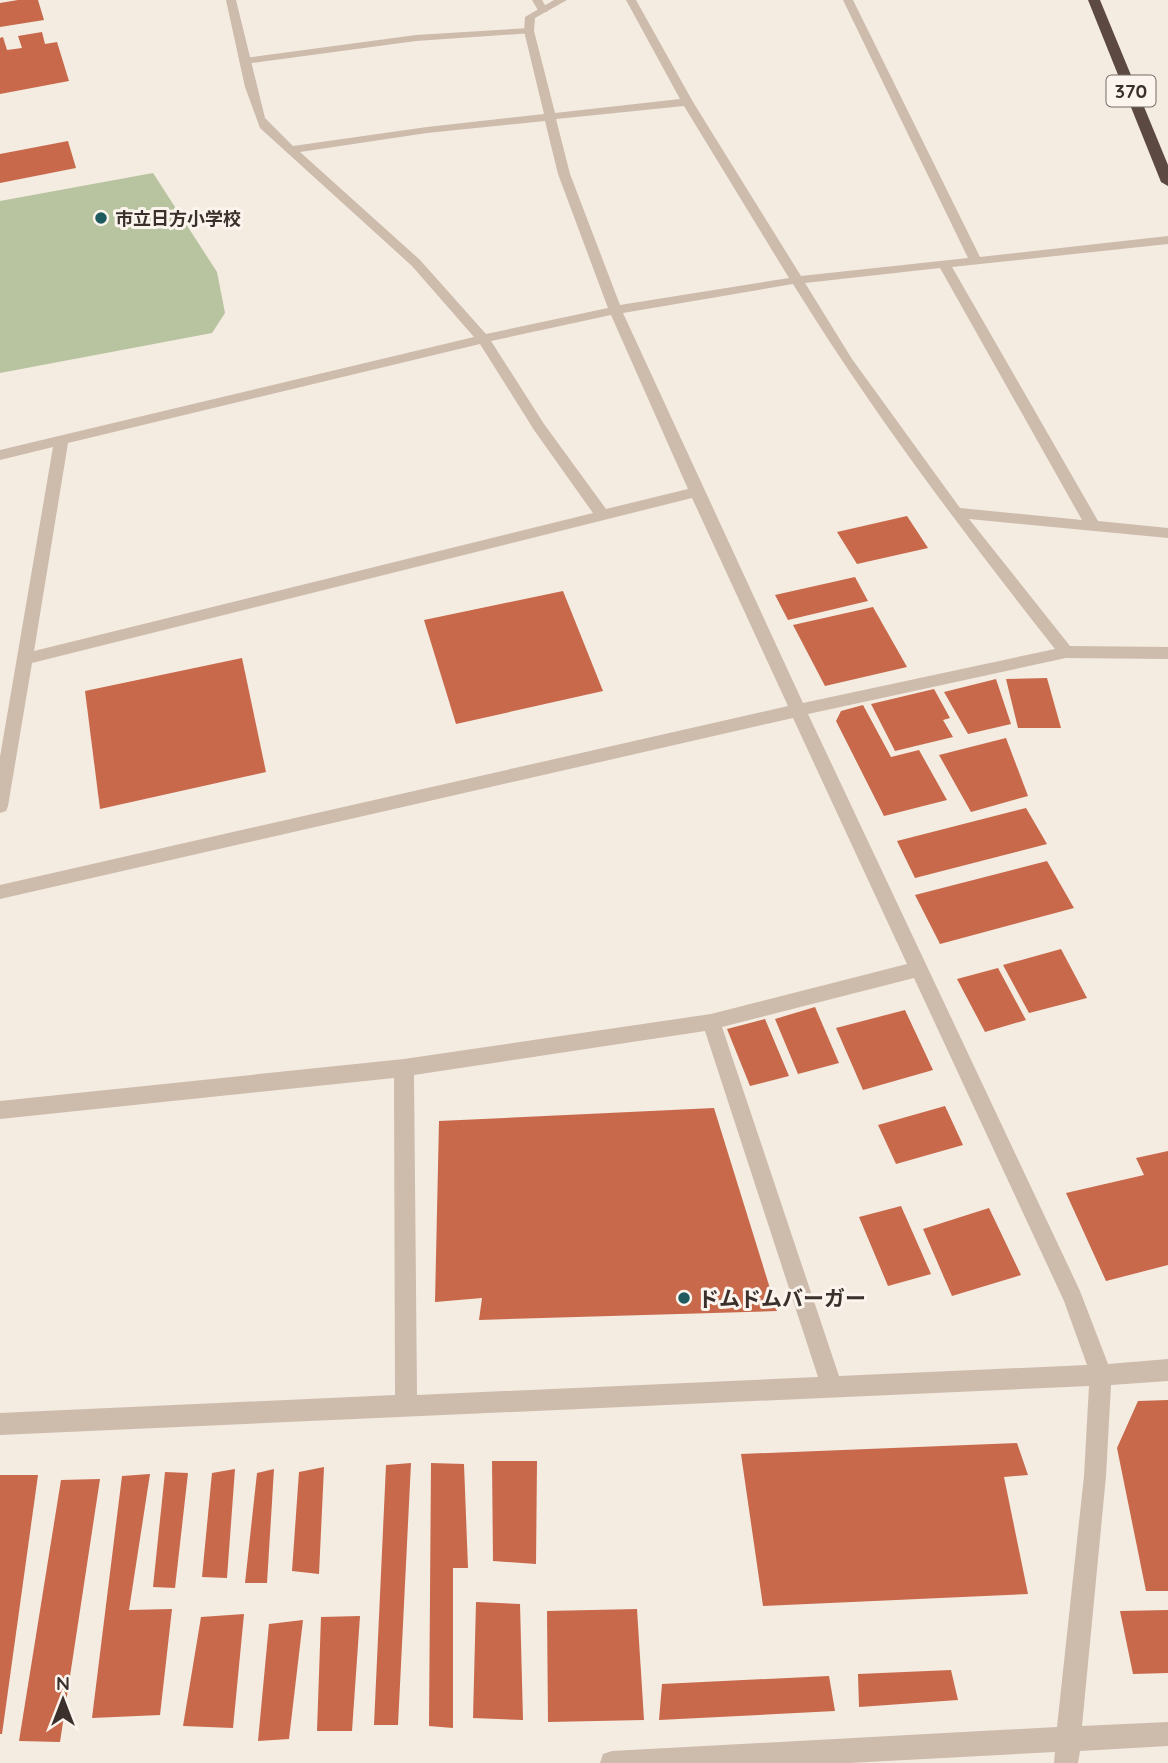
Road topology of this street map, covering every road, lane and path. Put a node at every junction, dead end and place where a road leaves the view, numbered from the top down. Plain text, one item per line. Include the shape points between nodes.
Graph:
1 (231, 0) edge
2 (562, 0) edge
3 (631, 0) edge
4 (848, 0) edge
5 (1094, 0) edge
6 (540, 5) edge
7 (529, 31) junction
8 (244, 61) junction
9 (687, 102) junction
10 (549, 117) junction
11 (294, 149) junction
12 (1168, 182) edge
13 (1168, 240) edge
14 (975, 260) junction
15 (943, 263) junction
16 (797, 280) junction
17 (615, 310) junction
18 (483, 338) junction
19 (61, 441) junction
20 (0, 455) edge
21 (696, 492) junction
22 (956, 513) junction
23 (603, 516) junction
24 (1093, 526) junction
25 (1168, 533) edge
26 (1066, 652) junction
27 (1168, 653) edge
28 (24, 659) junction
29 (799, 710) junction
30 (0, 806) edge
31 (0, 892) edge
32 (919, 969) junction
33 (711, 1023) junction
34 (404, 1068) junction
35 (0, 1110) edge
36 (1168, 1370) edge
37 (1101, 1375) junction
38 (832, 1387) junction
39 (406, 1407) junction
40 (0, 1424) edge
41 (1168, 1734) edge
42 (1067, 1751) edge
43 (612, 1763) edge

1 - 8 street
2 - 6 street
3 - 9 street
4 - 14 street
5 - 12 highway, 370
6 - 7 street via 530,17
7 - 8 street via 416,38
7 - 10 street
8 - 11 street via 262,125
9 - 10 street
9 - 16 street
10 - 11 street
10 - 17 street via 564,174
11 - 18 street via 308,167 416,263
13 - 14 street
14 - 15 street
15 - 16 street
15 - 24 street
16 - 17 street
16 - 22 street via 847,361
17 - 18 street
17 - 21 street
18 - 19 street
18 - 23 street
19 - 20 street
19 - 28 street
21 - 23 street
21 - 29 street
22 - 24 street
22 - 26 street
23 - 28 street
24 - 25 street
26 - 27 street
26 - 29 street
28 - 30 street
29 - 31 street
29 - 32 street
32 - 33 street
32 - 37 street via 1073,1297
33 - 34 street
33 - 38 street
34 - 35 street
34 - 39 street
36 - 37 street
37 - 38 street
37 - 42 street
38 - 39 street
39 - 40 street
41 - 42 street
42 - 43 street

